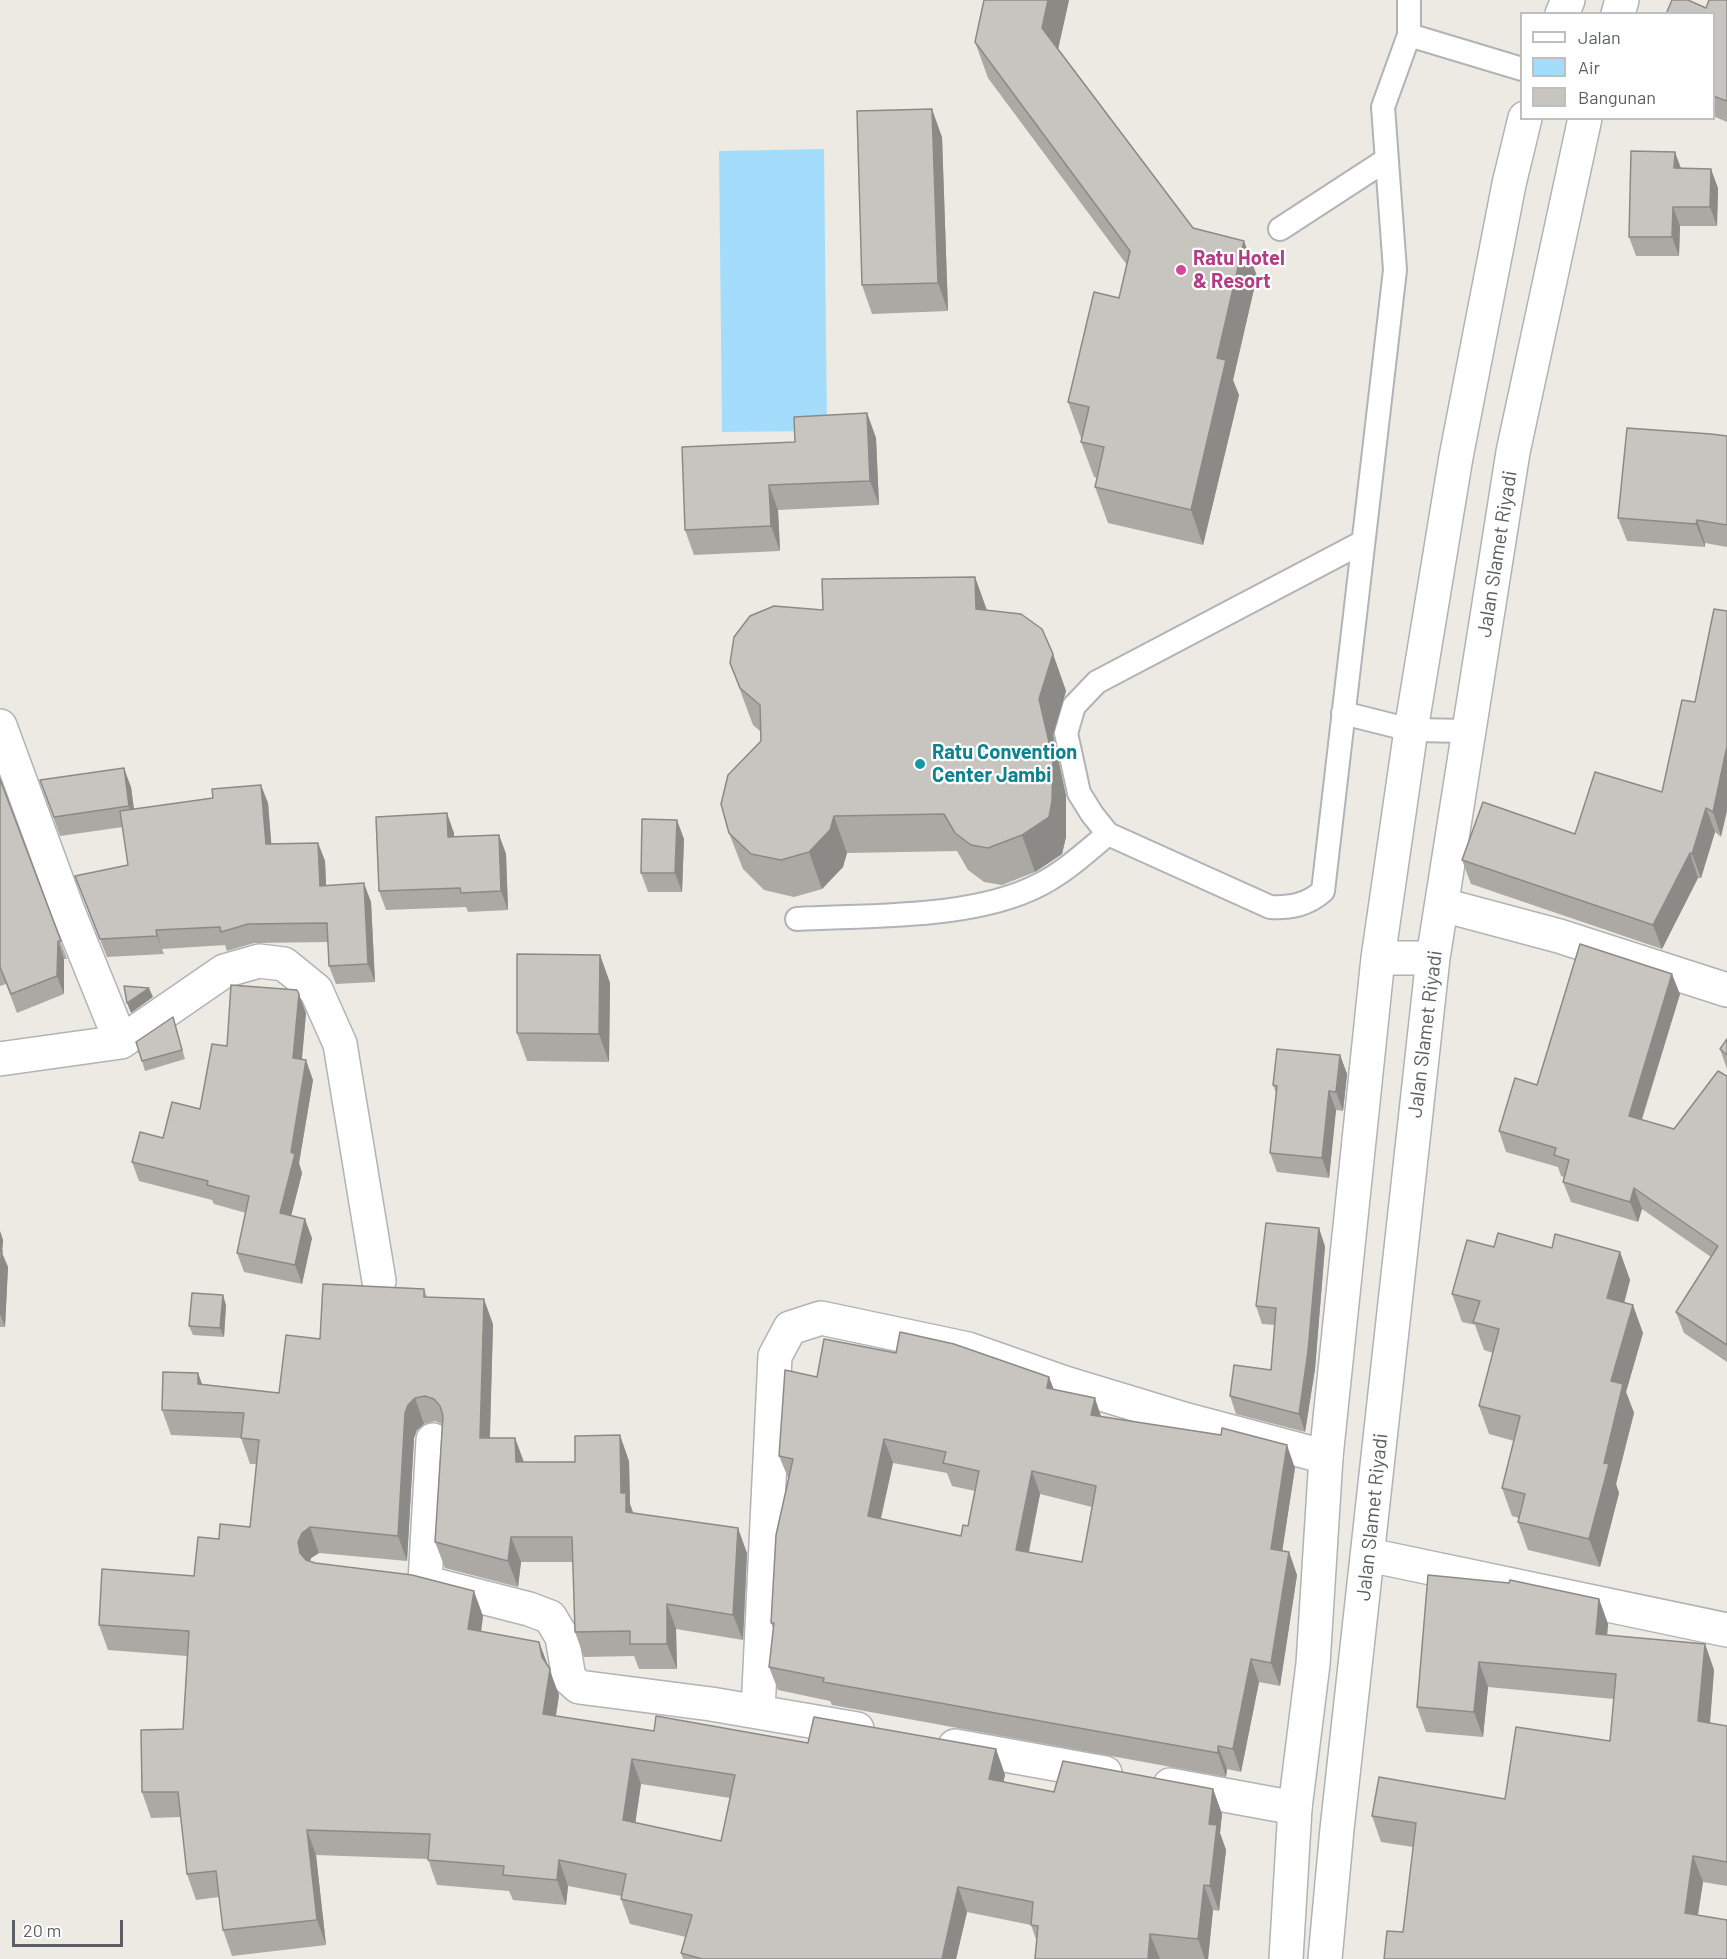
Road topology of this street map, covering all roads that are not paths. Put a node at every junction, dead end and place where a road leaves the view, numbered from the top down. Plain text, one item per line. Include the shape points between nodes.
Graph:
1 (1410, 0) edge
2 (1409, 35) junction
3 (1520, 69) edge
4 (1525, 120) edge
5 (1585, 120) edge
6 (1386, 160) junction
7 (1280, 229) dead end
8 (1363, 542) junction
9 (1343, 713) junction
10 (0, 726) edge
11 (1411, 730) junction
12 (1470, 731) junction
13 (1108, 834) junction
14 (1443, 904) junction
15 (797, 919) dead end
16 (1378, 958) junction
17 (1433, 958) junction
18 (1727, 990) edge
19 (122, 1042) junction
20 (0, 1059) edge
21 (379, 1281) dead end
22 (433, 1440) dead end
23 (1326, 1457) junction
24 (1369, 1555) junction
25 (392, 1578) edge
26 (425, 1582) junction
27 (1727, 1630) edge
28 (758, 1711) junction
29 (887, 1734) edge
30 (922, 1740) edge
31 (1295, 1808) junction
32 (1286, 1959) edge
33 (1325, 1959) edge

1 - 2 lane
2 - 3 lane
2 - 6 lane via 1383,107
4 - 11 main road via 1458,446
5 - 12 main road, Jalan Slamet Riyadi via 1513,452
6 - 7 lane
6 - 8 lane via 1395,270
8 - 9 lane
8 - 13 lane via 1097,682 1074,706 1066,733 1079,793
9 - 11 lane
9 - 13 lane via 1323,891 1312,900 1298,906 1270,907
10 - 19 main road via 68,911
11 - 12 lane
11 - 16 main road
12 - 14 main road, Jalan Slamet Riyadi
13 - 15 lane via 1065,870 1004,899 926,912
14 - 17 main road, Jalan Slamet Riyadi
14 - 18 main road
16 - 17 main road
16 - 23 main road
17 - 24 main road, Jalan Slamet Riyadi
19 - 20 main road
19 - 21 main road via 207,980 258,962 284,964 316,990 340,1044
22 - 26 main road
23 - 28 main road via 1065,1383 968,1348 821,1318 790,1328 775,1356
23 - 31 main road via 1313,1664
24 - 27 main road
24 - 33 main road, Jalan Slamet Riyadi
25 - 26 main road
26 - 28 main road via 550,1617 562,1637 569,1678 579,1687
28 - 29 main road
30 - 31 main road
31 - 32 main road

